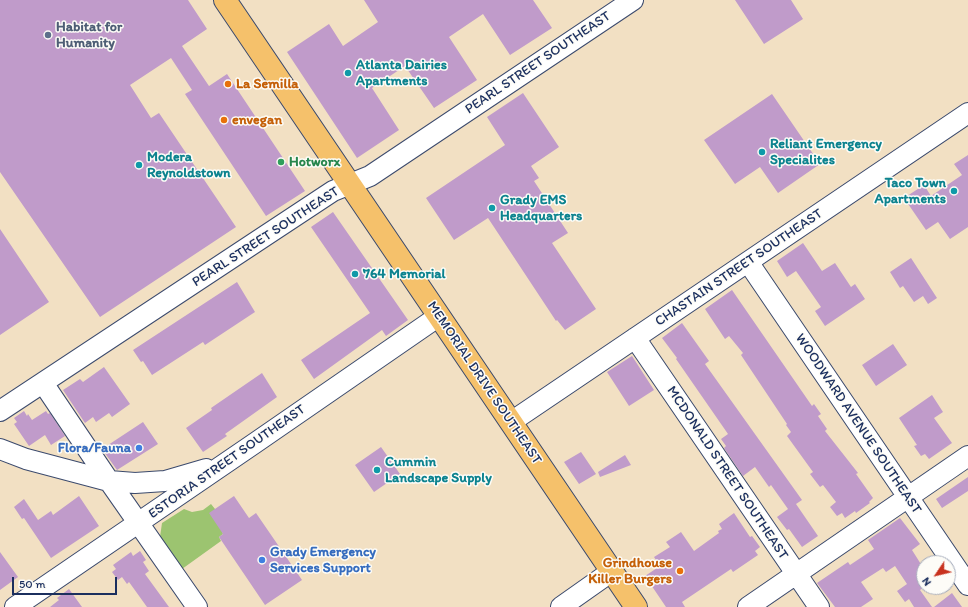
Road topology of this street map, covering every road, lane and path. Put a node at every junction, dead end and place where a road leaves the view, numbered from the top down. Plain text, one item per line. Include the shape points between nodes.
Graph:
1 (225, 0) edge
2 (633, 0) edge
3 (968, 112) edge
4 (350, 184) junction
5 (748, 262) junction
6 (439, 316) junction
7 (635, 338) junction
8 (43, 383) junction
9 (0, 411) edge
10 (511, 422) junction
11 (0, 449) edge
12 (968, 456) edge
13 (223, 464) junction
14 (109, 481) junction
15 (908, 497) junction
16 (139, 522) junction
17 (612, 571) junction
18 (796, 574) junction
19 (968, 585) edge
20 (15, 607) edge
21 (197, 607) edge
22 (561, 607) edge
23 (636, 607) edge
24 (748, 607) edge
25 (819, 607) edge

1 - 4 main road, MEMORIAL DRIVE SOUTHEAST
2 - 4 street, PEARL STREET SOUTHEAST via 370,176
3 - 5 street, CHASTAIN STREET SOUTHEAST
4 - 6 main road, MEMORIAL DRIVE SOUTHEAST
4 - 8 street, PEARL STREET SOUTHEAST via 326,195
5 - 7 street, CHASTAIN STREET SOUTHEAST
5 - 15 street, WOODWARD AVENUE SOUTHEAST
6 - 10 main road, MEMORIAL DRIVE SOUTHEAST
6 - 13 street, ESTORIA STREET SOUTHEAST
7 - 10 street, CHASTAIN STREET SOUTHEAST
7 - 18 street, MCDONALD STREET SOUTHEAST
8 - 9 street, PEARL STREET SOUTHEAST
8 - 14 street
10 - 17 main road, MEMORIAL DRIVE SOUTHEAST
11 - 14 street via 26,459
12 - 15 street
13 - 14 street via 165,481
13 - 16 street, ESTORIA STREET SOUTHEAST
14 - 16 street
15 - 18 street
15 - 19 street, WOODWARD AVENUE SOUTHEAST
16 - 20 street, ESTORIA STREET SOUTHEAST
16 - 21 street
17 - 22 street
17 - 23 main road, MEMORIAL DRIVE SOUTHEAST
18 - 24 street
18 - 25 street, MCDONALD STREET SOUTHEAST

